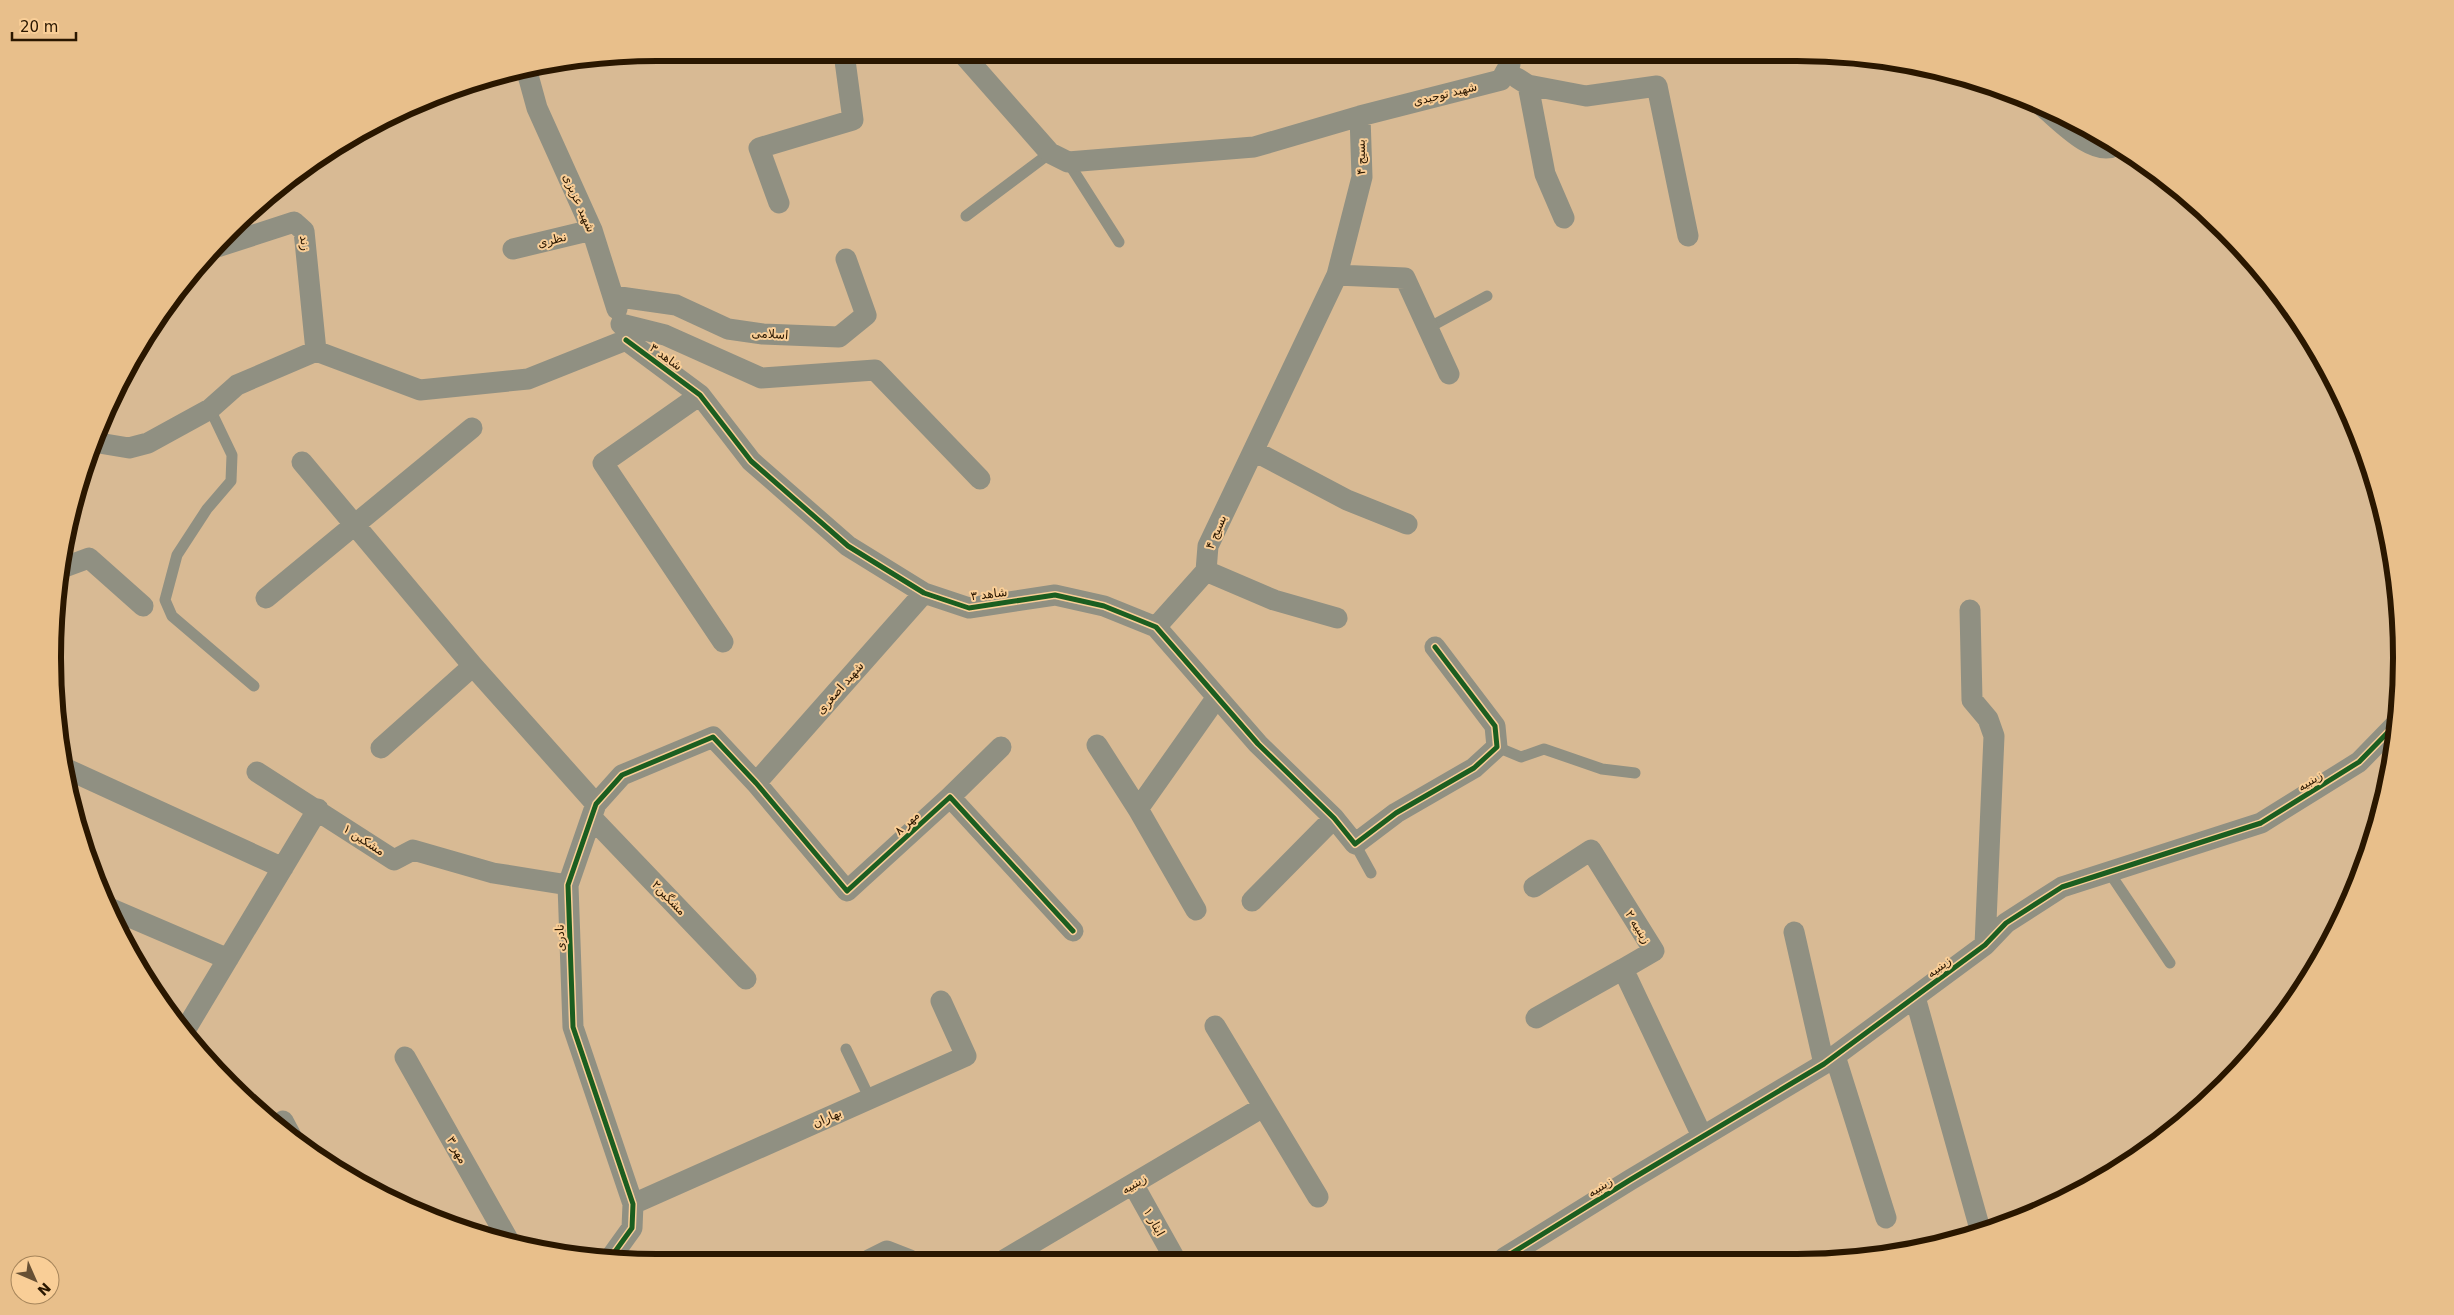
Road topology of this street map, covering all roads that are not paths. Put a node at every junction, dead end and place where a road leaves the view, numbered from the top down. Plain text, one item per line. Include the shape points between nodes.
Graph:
1 (845, 61) edge
2 (969, 61) edge
3 (1506, 62) edge
4 (528, 76) edge
5 (1528, 85) junction
6 (1360, 116) junction
7 (2067, 127) edge
8 (2107, 149) edge
9 (1058, 157) junction
10 (779, 203) dead end
11 (966, 216) dead end
12 (1564, 218) dead end
13 (592, 230) junction
14 (1688, 236) dead end
15 (1119, 242) dead end
16 (229, 243) edge
17 (513, 249) dead end
18 (846, 259) dead end
19 (1337, 275) junction
20 (613, 296) junction
21 (1487, 296) dead end
22 (1428, 328) junction
23 (623, 332) junction
24 (316, 351) junction
25 (1449, 374) dead end
26 (700, 395) junction
27 (210, 409) junction
28 (472, 428) dead end
29 (102, 443) edge
30 (1254, 451) junction
31 (302, 462) dead end
32 (980, 479) dead end
33 (354, 524) junction
34 (1407, 524) dead end
35 (69, 566) edge
36 (1206, 571) junction
37 (924, 593) junction
38 (266, 598) dead end
39 (143, 606) dead end
40 (1970, 610) dead end
41 (1338, 618) dead end
42 (1156, 627) junction
43 (724, 642) dead end
44 (1435, 647) dead end
45 (473, 666) junction
46 (254, 686) dead end
47 (1217, 697) junction
48 (2388, 732) edge
49 (1097, 745) dead end
50 (1001, 747) dead end
51 (1496, 747) junction
52 (381, 748) dead end
53 (73, 772) edge
54 (257, 772) dead end
55 (1634, 773) dead end
56 (756, 783) junction
57 (950, 797) junction
58 (318, 809) junction
59 (1138, 810) junction
60 (594, 811) junction
61 (1334, 818) junction
62 (1355, 844) junction
63 (283, 868) junction
64 (2109, 872) junction
65 (1371, 873) dead end
66 (568, 885) junction
67 (1534, 887) dead end
68 (1252, 901) dead end
69 (1196, 910) dead end
70 (119, 912) edge
71 (1073, 931) dead end
72 (1794, 932) dead end
73 (1985, 945) junction
74 (228, 959) junction
75 (2170, 963) dead end
76 (1623, 969) junction
77 (746, 979) dead end
78 (1915, 997) junction
79 (941, 1002) dead end
80 (1536, 1018) dead end
81 (188, 1025) edge
82 (1215, 1026) dead end
83 (846, 1049) dead end
84 (404, 1057) dead end
85 (1830, 1060) junction
86 (870, 1099) junction
87 (1263, 1107) junction
88 (1702, 1136) junction
89 (1133, 1184) junction
90 (1318, 1197) dead end
91 (634, 1204) junction
92 (1886, 1218) dead end
93 (1979, 1225) edge
94 (505, 1233) edge
95 (615, 1252) edge
96 (881, 1254) edge
97 (895, 1254) edge
98 (1014, 1254) edge
99 (1171, 1254) edge
100 (1510, 1254) edge

1 - 10 street via 853,120 759,148
2 - 9 street
3 - 5 street
3 - 6 street, شهید توحیدی via 1502,80
4 - 13 street, شهید عزیزی via 537,108
5 - 12 street via 1545,174
5 - 14 street via 1586,96 1657,86
6 - 9 street via 1254,147
6 - 19 street, بسیج ۴ via 1362,178
7 - 8 street via 2091,146
9 - 11 lane
9 - 15 lane
13 - 17 street, نظری
13 - 20 street, شهید عزیزی
16 - 24 street, زند via 294,222 304,231
18 - 20 street, اسلامی via 866,315 839,337 728,329 676,305
19 - 22 street via 1405,278
19 - 30 street, بسیج ۴
20 - 23 street, شهید عزیزی
21 - 22 lane
22 - 25 street
23 - 24 street via 528,379 420,390
23 - 26 street, شاهد ۳
23 - 32 street via 665,335 761,378 875,370
24 - 27 street via 237,385
26 - 37 street, شاهد ۳ via 751,461 848,546
26 - 43 street via 603,463
27 - 29 street via 142,445 129,448
27 - 46 lane via 232,455 231,481 207,509 178,555 165,600 172,616
28 - 33 street
30 - 34 street via 1347,500
30 - 36 street, بسیج ۴ via 1208,546
31 - 33 street, مشگین۲
33 - 38 street
33 - 45 street, مشگین۲
35 - 39 street via 89,558
36 - 41 street via 1274,600
36 - 42 street
37 - 42 street, شاهد ۳ via 969,608 1055,595 1104,606
37 - 56 street, شهید اصغری
40 - 73 street via 1972,700 1988,719 1994,736
42 - 47 street, شاهد ۳
44 - 51 street via 1495,726
45 - 52 street
45 - 60 street, مشگین۲
47 - 59 street
47 - 61 street, شاهد ۳ via 1258,744
48 - 64 street, زینبیه via 2359,762 2261,823
49 - 59 street
50 - 57 street
51 - 55 lane via 1521,757 1544,749 1602,769
51 - 62 street via 1474,768 1396,813
53 - 63 street
54 - 58 street, مشکین ۱
56 - 57 street, مهر ۸ via 847,891
56 - 60 street, نادری via 713,737 622,776
57 - 71 street
58 - 63 street
58 - 66 street, مشکین ۱ via 394,860 412,850 493,873
59 - 69 street
60 - 66 street, نادری
60 - 77 street, مشگین۲
61 - 62 street, شاهد ۳
61 - 68 street
62 - 65 lane
63 - 74 street
64 - 73 street, زینبیه via 2062,887 2006,922
64 - 75 lane
66 - 91 street, نادری via 573,1027
67 - 76 street, زینبیه ۲ via 1591,850 1654,951
70 - 74 street
72 - 85 street
73 - 78 street, زینبیه
74 - 81 street
76 - 80 street
76 - 88 street
78 - 85 street, زینبیه
78 - 93 street
79 - 86 street, بهاران via 966,1056
82 - 87 street
83 - 86 lane
84 - 94 street, مهر ۳
85 - 88 street, زینبیه
85 - 92 street
86 - 91 street, بهاران
87 - 89 street, زینبیه
87 - 90 street
88 - 100 street, زینبیه
89 - 98 street, زینبیه
89 - 99 street, ایثار ۱
91 - 95 street, نادری via 632,1228
96 - 97 street via 887,1251

